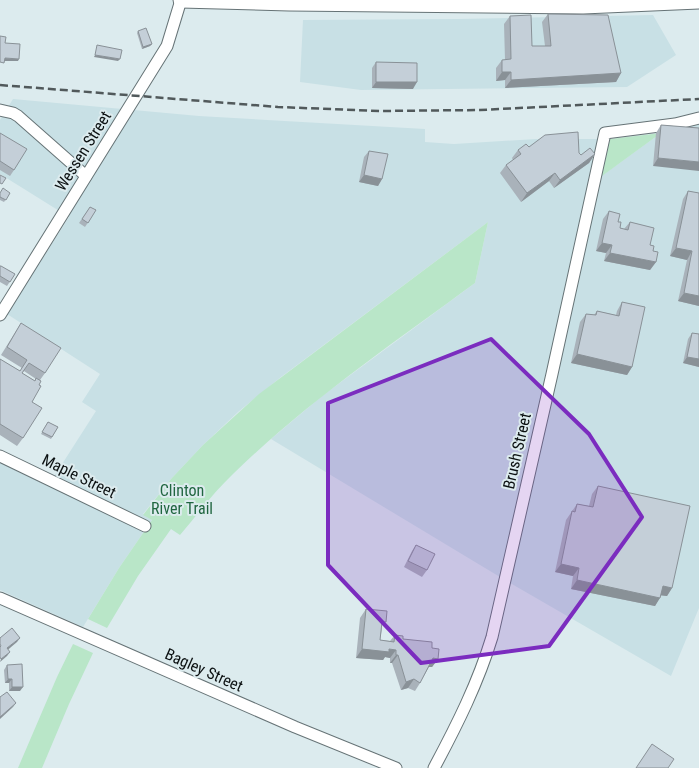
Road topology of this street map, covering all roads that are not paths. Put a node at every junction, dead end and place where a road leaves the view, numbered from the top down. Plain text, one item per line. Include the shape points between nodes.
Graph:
1 (181, 0) edge
2 (512, 0) edge
3 (699, 1) edge
4 (288, 2) edge
5 (486, 5) junction
6 (0, 110) edge
7 (699, 118) edge
8 (86, 176) junction
9 (0, 315) edge
10 (0, 456) edge
11 (145, 526) dead end
12 (0, 598) edge
13 (396, 768) edge
14 (434, 768) edge

1 - 4 main road
1 - 8 street, Wessen Street via 167,46
2 - 5 main road
3 - 5 main road via 584,6
4 - 5 main road
6 - 8 street via 18,116
7 - 14 street, Brush Street via 605,133 494,628 475,686
8 - 9 street, Wessen Street
10 - 11 street, Maple Street
12 - 13 street, Bagley Street

